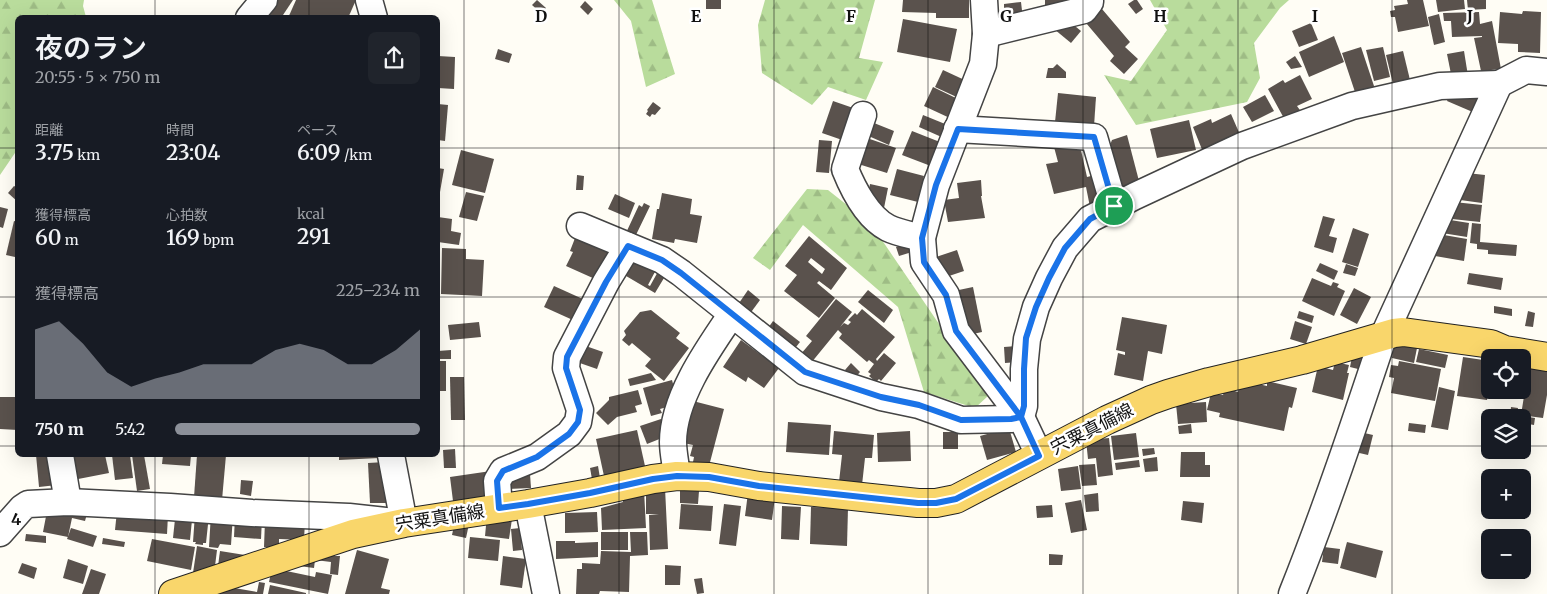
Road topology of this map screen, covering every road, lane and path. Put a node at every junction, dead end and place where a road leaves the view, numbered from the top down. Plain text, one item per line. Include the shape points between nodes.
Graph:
1 (264, 0) edge
2 (369, 0) edge
3 (984, 0) edge
4 (1090, 0) edge
5 (252, 15) edge
6 (373, 15) edge
7 (986, 34) junction
8 (1547, 71) edge
9 (1499, 84) junction
10 (863, 115) dead end
11 (958, 129) junction
12 (1114, 206) junction
13 (580, 226) dead end
14 (922, 238) junction
15 (628, 246) junction
16 (732, 314) junction
17 (1384, 335) junction
18 (1547, 357) edge
19 (1021, 417) junction
20 (1039, 456) junction
21 (60, 457) edge
22 (391, 457) edge
23 (677, 476) junction
24 (67, 495) junction
25 (498, 503) junction
26 (528, 504) junction
27 (403, 515) junction
28 (0, 533) edge
29 (173, 594) edge
30 (546, 594) edge
31 (1292, 594) edge

1 - 5 street
2 - 6 street
3 - 7 street
4 - 7 street via 1084,10
7 - 11 street via 983,64
8 - 9 street via 1526,70
9 - 12 street via 1440,86 1352,106 1242,146
9 - 17 street
10 - 14 street via 845,169 852,187 874,218 888,228
11 - 12 street via 1094,137
11 - 14 street via 936,185
12 - 19 street via 1090,219 1065,248 1036,307 1026,338
13 - 15 street
14 - 19 street via 924,262 946,295 956,331
15 - 16 street via 662,260
15 - 25 street via 567,357 566,368 580,410 578,422 569,434 537,457 503,471 497,481
16 - 19 street via 805,372 961,420
16 - 23 street via 699,363 677,413 673,441
17 - 18 main road, 宍粟真備線 via 1403,332 1491,344 1505,350
17 - 20 main road, 宍粟真備線 via 1293,363 1168,394 1108,420
17 - 31 street
19 - 20 street
20 - 23 main road, 宍粟真備線 via 956,499 936,503
21 - 24 street
22 - 27 street
23 - 26 main road, 宍粟真備線
24 - 27 street via 252,513 348,517
24 - 28 street via 28,504
25 - 26 main road, 宍粟真備線
25 - 27 main road, 宍粟真備線
26 - 30 street
27 - 29 main road, 宍粟真備線

